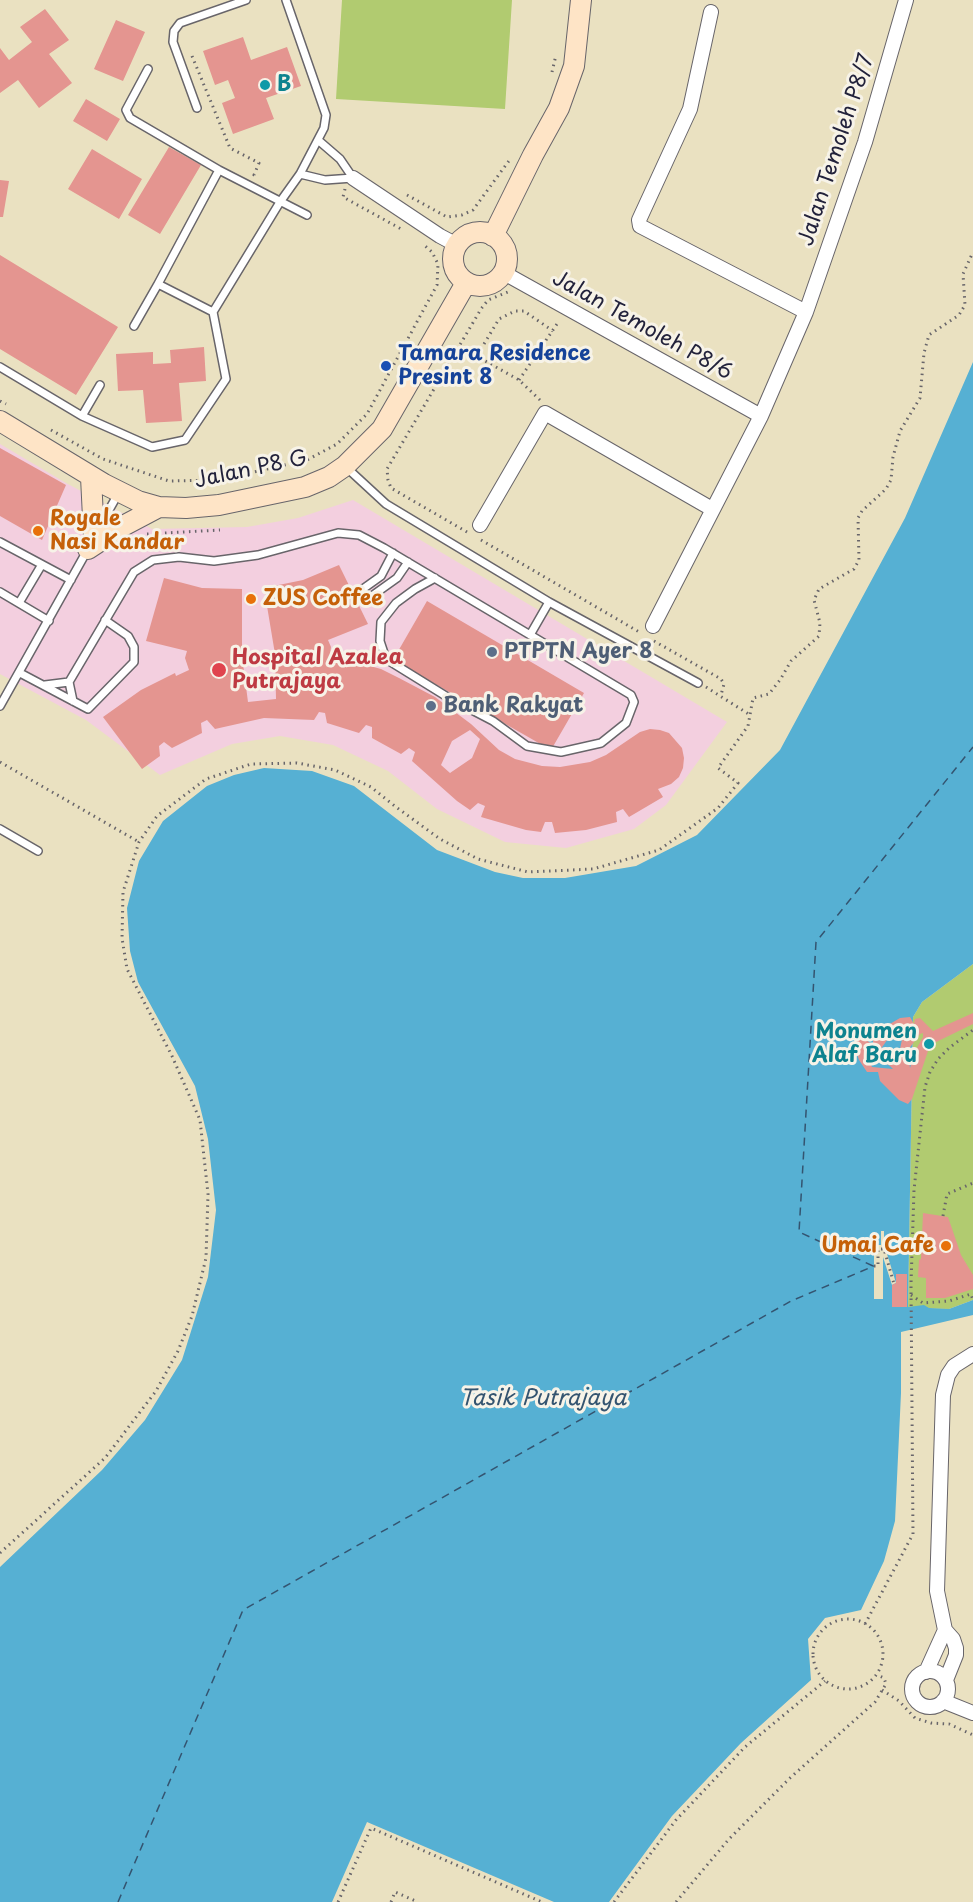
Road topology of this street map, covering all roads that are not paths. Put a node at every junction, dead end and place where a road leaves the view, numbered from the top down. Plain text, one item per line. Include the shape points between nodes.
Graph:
1 (246, 0) edge
2 (286, 0) edge
3 (581, 0) edge
4 (906, 0) edge
5 (711, 12) dead end
6 (148, 69) dead end
7 (196, 108) dead end
8 (318, 140) junction
9 (219, 170) junction
10 (300, 174) junction
11 (353, 179) junction
12 (280, 202) junction
13 (306, 215) dead end
14 (493, 236) junction
15 (456, 245) junction
16 (504, 273) junction
17 (466, 283) junction
18 (158, 284) junction
19 (213, 312) junction
20 (806, 312) junction
21 (134, 326) dead end
22 (0, 367) edge
23 (100, 385) dead end
24 (5, 414) edge
25 (82, 416) junction
26 (761, 416) junction
27 (345, 466) junction
28 (91, 477) junction
29 (120, 492) junction
30 (159, 507) junction
31 (712, 509) junction
32 (480, 525) dead end
33 (0, 542) edge
34 (91, 544) junction
35 (393, 553) junction
36 (408, 562) junction
37 (40, 566) junction
38 (435, 578) junction
39 (71, 580) junction
40 (360, 591) dead end
41 (0, 592) edge
42 (369, 598) dead end
43 (549, 602) junction
44 (18, 603) junction
45 (49, 621) junction
46 (105, 621) junction
47 (649, 631) road end
48 (530, 634) junction
49 (20, 673) junction
50 (69, 682) junction
51 (698, 683) road end
52 (42, 685) junction
53 (73, 701) junction
54 (0, 706) edge
55 (0, 829) edge
56 (38, 851) dead end
57 (973, 1354) edge
58 (945, 1630) junction
59 (926, 1672) junction
60 (946, 1680) junction
61 (944, 1701) junction
62 (973, 1713) edge

1 - 7 lane via 180,23 174,31 173,42
2 - 8 lane via 326,115
3 - 14 street via 574,66 559,108
4 - 20 street, Jalan Temoleh P8/7 via 865,142
5 - 20 street via 690,109 639,220 640,226
6 - 9 lane via 126,110 130,118
8 - 10 lane
8 - 11 lane via 340,159
9 - 12 lane
9 - 18 lane
10 - 11 lane via 325,180
10 - 12 lane
11 - 15 street
12 - 13 lane
12 - 19 lane
14 - 15 street via 477,232
14 - 16 street via 506,252
15 - 17 street via 453,266
16 - 17 street via 487,286
16 - 26 street, Jalan Temoleh P8/6
17 - 27 street, Jalan P8 G via 382,429
18 - 19 lane
18 - 21 lane
19 - 25 lane via 226,379 185,440 152,447
20 - 26 street, Jalan Temoleh P8/7
22 - 25 lane
23 - 25 lane
24 - 28 street, Jalan P8 G
26 - 31 street, Jalan Temoleh P8/7
27 - 30 street, Jalan P8 G via 305,487 275,494 219,505
27 - 43 lane via 386,504
28 - 29 street, Jalan P8 G
28 - 34 street
29 - 30 street, Jalan P8 G
29 - 34 lane
30 - 34 street
31 - 32 street via 545,413
31 - 47 street, Jalan Temoleh P8/7
33 - 37 lane
34 - 39 lane
35 - 36 lane
35 - 40 lane via 381,576
35 - 46 lane via 359,535 338,533 258,555 214,561 153,560 134,572
36 - 38 lane
36 - 42 lane via 397,578
37 - 39 lane
37 - 44 lane
38 - 48 lane
38 - 48 lane via 396,603 381,622 380,641 386,659 493,721 527,746 561,752 600,743 626,723 633,702 631,695
39 - 45 lane
41 - 44 lane
43 - 48 lane
43 - 51 lane
44 - 45 lane
45 - 49 lane
46 - 50 lane
46 - 53 lane via 128,636 134,647 134,662 88,709
49 - 52 lane
49 - 54 lane
50 - 52 lane
50 - 53 lane
52 - 53 lane
55 - 56 lane
57 - 58 street via 954,1366 944,1386 938,1591
58 - 59 street
58 - 60 street via 956,1648
59 - 60 street
59 - 61 street via 914,1681 913,1695 930,1707
60 - 61 street
61 - 62 street

